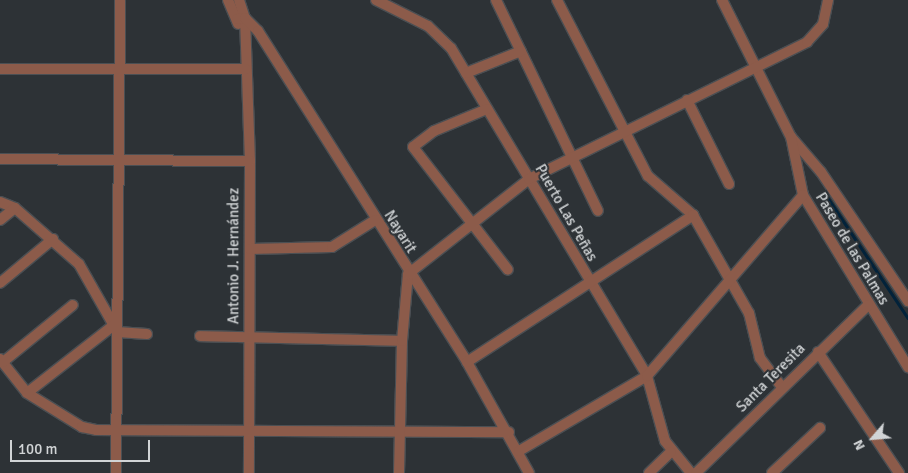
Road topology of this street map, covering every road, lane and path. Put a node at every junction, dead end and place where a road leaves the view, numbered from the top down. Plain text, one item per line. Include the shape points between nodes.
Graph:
1 (120, 0) edge
2 (228, 0) edge
3 (239, 0) edge
4 (376, 0) edge
5 (496, 0) edge
6 (557, 0) edge
7 (722, 0) edge
8 (828, 0) edge
9 (241, 19) junction
10 (520, 51) junction
11 (755, 66) junction
12 (0, 69) edge
13 (246, 69) junction
14 (119, 70) junction
15 (466, 73) junction
16 (687, 100) junction
17 (487, 109) junction
18 (623, 134) junction
19 (791, 138) junction
20 (573, 156) junction
21 (0, 159) edge
22 (120, 159) junction
23 (250, 161) junction
24 (529, 179) junction
25 (729, 184) dead end
26 (803, 195) junction
27 (0, 202) edge
28 (15, 208) junction
29 (598, 211) dead end
30 (693, 215) junction
31 (0, 220) edge
32 (375, 220) junction
33 (472, 223) junction
34 (53, 239) junction
35 (250, 249) junction
36 (508, 270) dead end
37 (408, 274) junction
38 (730, 281) junction
39 (0, 283) edge
40 (589, 284) junction
41 (908, 300) edge
42 (73, 305) dead end
43 (868, 305) junction
44 (116, 329) junction
45 (147, 334) dead end
46 (200, 336) dead end
47 (249, 338) junction
48 (402, 342) junction
49 (818, 352) junction
50 (1, 360) edge
51 (467, 362) junction
52 (908, 367) edge
53 (647, 376) junction
54 (782, 387) junction
55 (27, 393) junction
56 (820, 428) dead end
57 (249, 431) junction
58 (509, 432) junction
59 (116, 433) junction
60 (399, 433) junction
61 (519, 451) junction
62 (670, 452) junction
63 (702, 471) edge
64 (116, 473) edge
65 (249, 473) edge
66 (399, 473) edge
67 (529, 473) edge
68 (649, 473) edge
69 (691, 473) edge
70 (772, 473) edge
71 (899, 473) edge

1 - 14 street
2 - 9 street
3 - 9 street
4 - 15 street, Puerto Las Peñas via 428,26 451,48
5 - 10 street
6 - 18 street
7 - 11 street, Paseo de las Palmas
8 - 11 street via 823,24 807,42
9 - 13 street, Antonio J. Hernández
9 - 32 street, Nayarit via 258,31
10 - 15 street
10 - 20 street
11 - 16 street
11 - 19 street, Paseo de las Palmas
12 - 14 street
13 - 14 street
13 - 23 street, Antonio J. Hernández
14 - 22 street
15 - 17 street, Puerto Las Peñas
16 - 18 street
16 - 25 street
17 - 24 street, Puerto Las Peñas
17 - 33 street via 434,131 413,147
18 - 20 street
18 - 30 street via 648,176
19 - 26 street, Paseo de las Palmas
19 - 41 street, Paseo de las Palmas via 821,172
20 - 24 street
20 - 29 street
21 - 22 street
22 - 23 street
22 - 44 street
23 - 35 street, Antonio J. Hernández
24 - 33 street
24 - 40 street, Puerto Las Peñas
26 - 38 street
26 - 43 street, Paseo de las Palmas
27 - 28 street
28 - 31 street
28 - 34 street
30 - 38 street
30 - 40 street
32 - 35 street via 332,247
32 - 37 street, Nayarit
33 - 36 street
33 - 37 street
34 - 39 street
34 - 44 street via 79,264
35 - 47 street, Antonio J. Hernández
37 - 48 street
37 - 51 street, Nayarit
38 - 53 street
38 - 54 street via 748,313 760,358
40 - 51 street
40 - 53 street, Puerto Las Peñas
42 - 50 street
43 - 49 street, Santa Teresita
43 - 52 street, Paseo de las Palmas
44 - 45 street
44 - 55 street
44 - 59 street
46 - 47 street
47 - 48 street
47 - 57 street, Antonio J. Hernández
48 - 60 street
49 - 54 street, Santa Teresita
49 - 71 street
50 - 55 street
51 - 58 street, Nayarit
53 - 61 street
53 - 62 street, Puerto Las Peñas
54 - 63 street, Santa Teresita
55 - 59 street via 82,427
56 - 70 street
57 - 59 street
57 - 60 street
57 - 65 street, Antonio J. Hernández
58 - 60 street
58 - 61 street, Nayarit
59 - 64 street
60 - 66 street
61 - 67 street, Nayarit
62 - 68 street
62 - 69 street, Puerto Las Peñas

